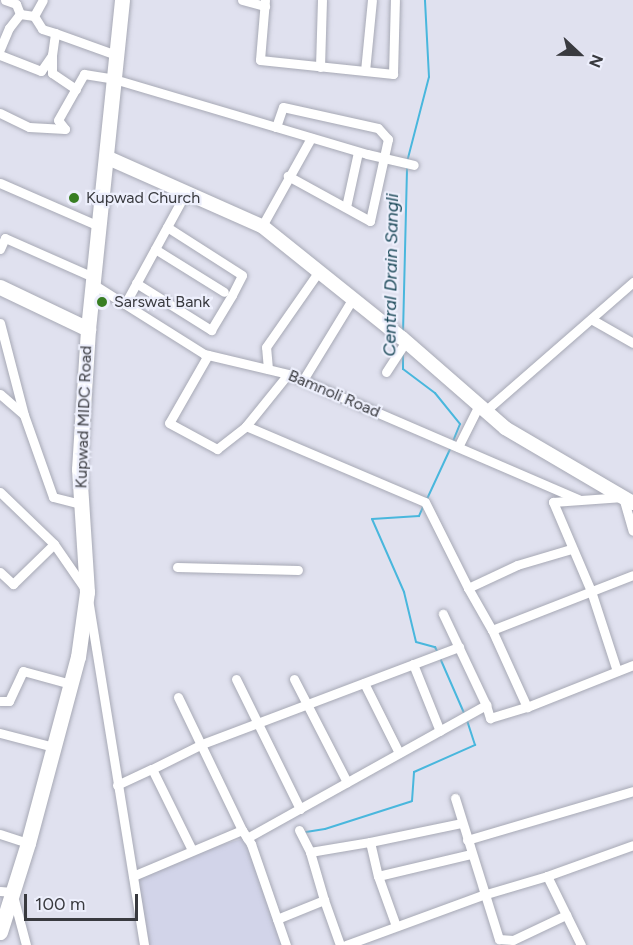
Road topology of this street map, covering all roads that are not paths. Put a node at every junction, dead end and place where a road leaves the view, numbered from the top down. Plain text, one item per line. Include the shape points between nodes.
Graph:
1 (5, 0) edge
2 (43, 0) edge
3 (122, 0) edge
4 (242, 0) edge
5 (322, 0) edge
6 (372, 0) edge
7 (395, 0) edge
8 (265, 3) edge
9 (20, 14) junction
10 (34, 15) junction
11 (55, 33) junction
12 (0, 49) edge
13 (0, 55) edge
14 (52, 55) junction
15 (116, 55) junction
16 (320, 67) junction
17 (365, 71) junction
18 (114, 79) junction
19 (76, 89) junction
20 (0, 113) edge
21 (276, 127) junction
22 (311, 138) junction
23 (358, 152) junction
24 (106, 157) junction
25 (383, 158) junction
26 (414, 165) dead end
27 (288, 176) junction
28 (0, 183) edge
29 (186, 192) junction
30 (346, 207) junction
31 (99, 226) junction
32 (262, 226) junction
33 (167, 227) junction
34 (0, 249) edge
35 (155, 249) junction
36 (319, 271) junction
37 (93, 280) junction
38 (633, 282) edge
39 (136, 283) junction
40 (0, 287) edge
41 (224, 292) dead end
42 (353, 298) junction
43 (125, 304) junction
44 (591, 319) junction
45 (0, 323) edge
46 (88, 329) junction
47 (406, 341) junction
48 (633, 343) edge
49 (208, 355) junction
50 (268, 369) junction
51 (386, 372) dead end
52 (288, 374) junction
53 (303, 380) junction
54 (0, 394) edge
55 (481, 409) junction
56 (24, 415) junction
57 (246, 426) junction
58 (458, 447) junction
59 (0, 492) edge
60 (580, 500) junction
61 (628, 500) edge
62 (81, 504) junction
63 (633, 531) edge
64 (54, 544) junction
65 (571, 549) junction
66 (177, 567) dead end
67 (298, 570) dead end
68 (0, 572) edge
69 (633, 575) edge
70 (468, 588) junction
71 (591, 591) junction
72 (87, 592) junction
73 (443, 614) dead end
74 (492, 630) junction
75 (459, 647) junction
76 (413, 664) junction
77 (633, 665) edge
78 (617, 671) junction
79 (236, 679) dead end
80 (294, 679) dead end
81 (364, 683) junction
82 (71, 684) junction
83 (178, 697) dead end
84 (0, 701) edge
85 (308, 705) junction
86 (486, 705) junction
87 (527, 707) junction
88 (258, 723) junction
89 (440, 731) junction
90 (0, 733) edge
91 (202, 744) junction
92 (54, 747) junction
93 (399, 753) junction
94 (152, 769) junction
95 (347, 782) junction
96 (117, 785) junction
97 (633, 791) edge
98 (455, 798) dead end
99 (300, 809) junction
100 (462, 823) junction
101 (299, 830) dead end
102 (0, 834) edge
103 (245, 834) junction
104 (467, 840) junction
105 (370, 842) junction
106 (28, 843) junction
107 (633, 844) edge
108 (192, 850) junction
109 (310, 852) junction
110 (471, 854) junction
111 (134, 876) junction
112 (378, 876) junction
113 (547, 876) junction
114 (6, 891) edge
115 (483, 894) junction
116 (324, 900) junction
117 (566, 915) junction
118 (277, 919) junction
119 (396, 926) junction
120 (0, 932) edge
121 (496, 942) edge
122 (26, 945) edge
123 (144, 945) edge
124 (286, 945) edge
125 (340, 945) edge
126 (346, 945) edge
127 (581, 945) edge

1 - 9 street via 16,4
2 - 10 street
3 - 15 main road, Kupwad MIDC Road
4 - 8 street
5 - 16 street
6 - 17 street
7 - 17 street via 393,74
8 - 16 street via 260,60
9 - 10 street
9 - 12 street
10 - 11 street via 42,29
11 - 14 street
11 - 15 street
13 - 14 street via 41,70
14 - 19 street via 52,73
15 - 18 main road, Kupwad MIDC Road
16 - 17 street
18 - 19 street via 84,74
18 - 21 street
18 - 24 main road, Kupwad MIDC Road
19 - 20 street via 58,120 65,129 29,126
21 - 22 street
21 - 25 street via 283,107 378,128 388,139
22 - 23 street
22 - 27 street
23 - 25 street
23 - 30 street
24 - 29 main road
24 - 31 main road, Kupwad MIDC Road
25 - 26 street
25 - 30 street via 370,221
27 - 30 street
27 - 32 street
28 - 31 street
29 - 32 main road
29 - 33 street
31 - 37 main road, Kupwad MIDC Road
32 - 36 main road
33 - 35 street
33 - 39 street via 242,275 232,295 212,330
34 - 37 street, Bamnoli Road via 5,238
35 - 39 street
35 - 41 street
36 - 42 main road
36 - 50 street via 266,347
37 - 43 street, Bamnoli Road
37 - 46 main road, Kupwad MIDC Road
38 - 44 street
39 - 43 street
40 - 46 main road
42 - 47 main road
42 - 53 street
43 - 49 street, Bamnoli Road
44 - 48 street
44 - 55 street
45 - 56 street
46 - 62 main road, Kupwad MIDC Road via 79,469
47 - 51 street
47 - 55 main road
49 - 50 street, Bamnoli Road
49 - 57 street via 169,423 217,449
50 - 52 street, Bamnoli Road
52 - 53 street, Bamnoli Road
52 - 57 street
53 - 58 street, Bamnoli Road
54 - 56 street
55 - 58 street
55 - 61 main road via 505,428
56 - 62 street via 52,497
57 - 70 street via 425,502
58 - 60 street, Bamnoli Road
59 - 64 street
60 - 61 street
60 - 65 street via 553,502
61 - 63 street
62 - 72 main road, Kupwad MIDC Road
64 - 68 street via 13,584
64 - 72 street
65 - 70 street via 517,565
65 - 71 street
66 - 67 street
69 - 71 street
70 - 74 street
71 - 74 street
71 - 78 street
72 - 82 main road, Kupwad MIDC Road
72 - 96 street
73 - 75 street
74 - 87 street
75 - 76 street
75 - 86 street
76 - 81 street
76 - 89 street
77 - 78 street
78 - 87 street
79 - 88 street
80 - 85 street
81 - 85 street
81 - 93 street
82 - 84 street via 23,671 9,701
82 - 92 main road, Kupwad MIDC Road
83 - 91 street
85 - 88 street
85 - 95 street
86 - 87 street via 490,718
86 - 89 street
88 - 91 street
88 - 99 street
89 - 93 street
90 - 92 street
91 - 94 street
91 - 103 street
92 - 106 main road, Kupwad MIDC Road
93 - 95 street
94 - 96 street
94 - 108 street
95 - 99 street
96 - 111 street
97 - 104 street
98 - 100 street
99 - 103 street
100 - 104 street
100 - 105 street
101 - 109 street
102 - 106 street
103 - 108 street
103 - 118 street
104 - 110 street
105 - 109 street
105 - 112 street
106 - 114 main road, Kupwad MIDC Road
107 - 113 street
108 - 111 street
109 - 116 street
110 - 112 street
110 - 115 street
111 - 123 street
112 - 119 street
113 - 115 street
113 - 117 street
114 - 120 main road, Kupwad MIDC Road
114 - 122 street
115 - 119 street
115 - 121 street
116 - 118 street
116 - 125 street
117 - 121 street via 513,940
117 - 127 street
118 - 124 street
119 - 126 street

